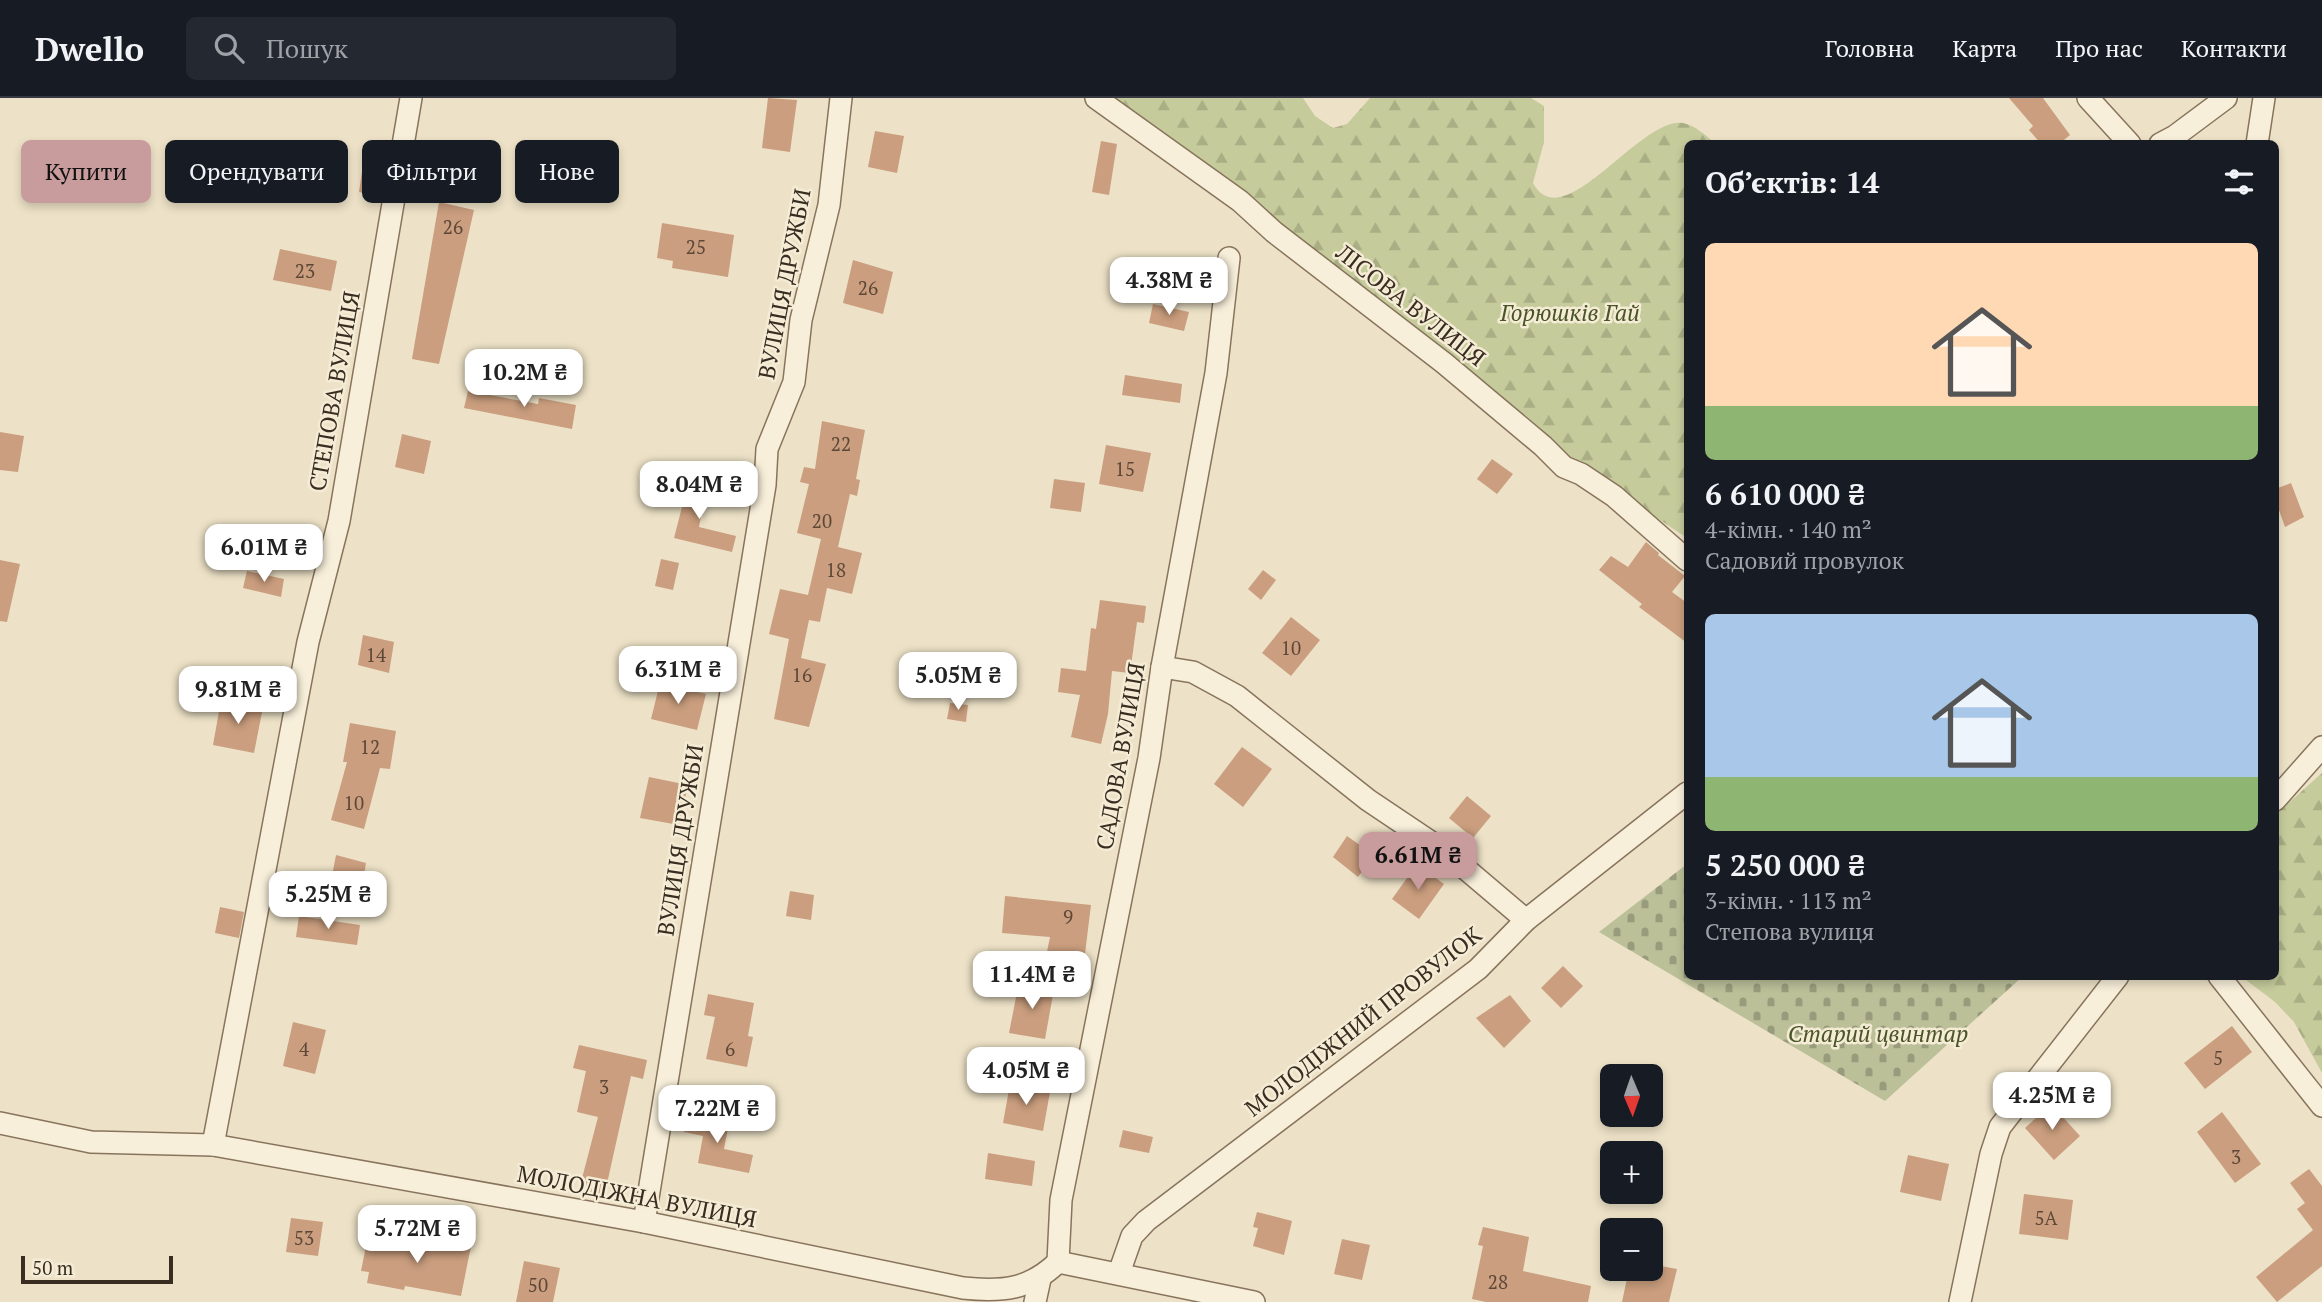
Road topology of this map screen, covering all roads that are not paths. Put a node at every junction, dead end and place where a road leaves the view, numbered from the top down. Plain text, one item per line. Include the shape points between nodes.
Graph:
1 (411, 98) edge
2 (841, 98) edge
3 (1096, 98) edge
4 (2088, 98) edge
5 (2226, 98) edge
6 (2264, 98) edge
7 (2126, 140) edge
8 (2168, 140) edge
9 (2258, 140) edge
10 (1229, 258) dead end
11 (1684, 557) edge
12 (1163, 667) junction
13 (2322, 747) edge
14 (1684, 795) edge
15 (2279, 795) edge
16 (1526, 920) junction
17 (2115, 980) edge
18 (2222, 980) edge
19 (2322, 1106) edge
20 (0, 1124) edge
21 (213, 1145) junction
22 (644, 1222) junction
23 (1058, 1262) junction
24 (1119, 1273) junction
25 (1040, 1279) junction
26 (1035, 1302) edge
27 (1254, 1302) edge
28 (1960, 1302) edge

1 - 21 street, СТЕПОВА ВУЛИЦЯ via 339,521 308,642
2 - 22 street, ВУЛИЦЯ ДРУЖБИ via 829,205 800,320 794,382 767,449 765,485
3 - 11 street, ЛІСОВА ВУЛИЦЯ via 1240,201 1444,363 1564,467 1614,496
4 - 7 street
5 - 8 street
6 - 9 street
10 - 12 street, САДОВА ВУЛИЦЯ via 1216,373
12 - 16 street via 1193,672 1237,696 1368,800 1447,853
12 - 23 street, САДОВА ВУЛИЦЯ via 1061,1200
13 - 15 street
14 - 16 street, МОЛОДІЖНИЙ ПРОВУЛОК
16 - 24 street, МОЛОДІЖНИЙ ПРОВУЛОК via 1478,969 1146,1221 1132,1237
17 - 28 street via 2000,1127
18 - 19 street
20 - 21 street, МОЛОДІЖНА ВУЛИЦЯ via 91,1142
21 - 22 street, МОЛОДІЖНА ВУЛИЦЯ
22 - 25 street, МОЛОДІЖНА ВУЛИЦЯ via 962,1288 995,1290
23 - 24 street
23 - 25 street, МОЛОДІЖНА ВУЛИЦЯ
24 - 27 street
25 - 26 street

